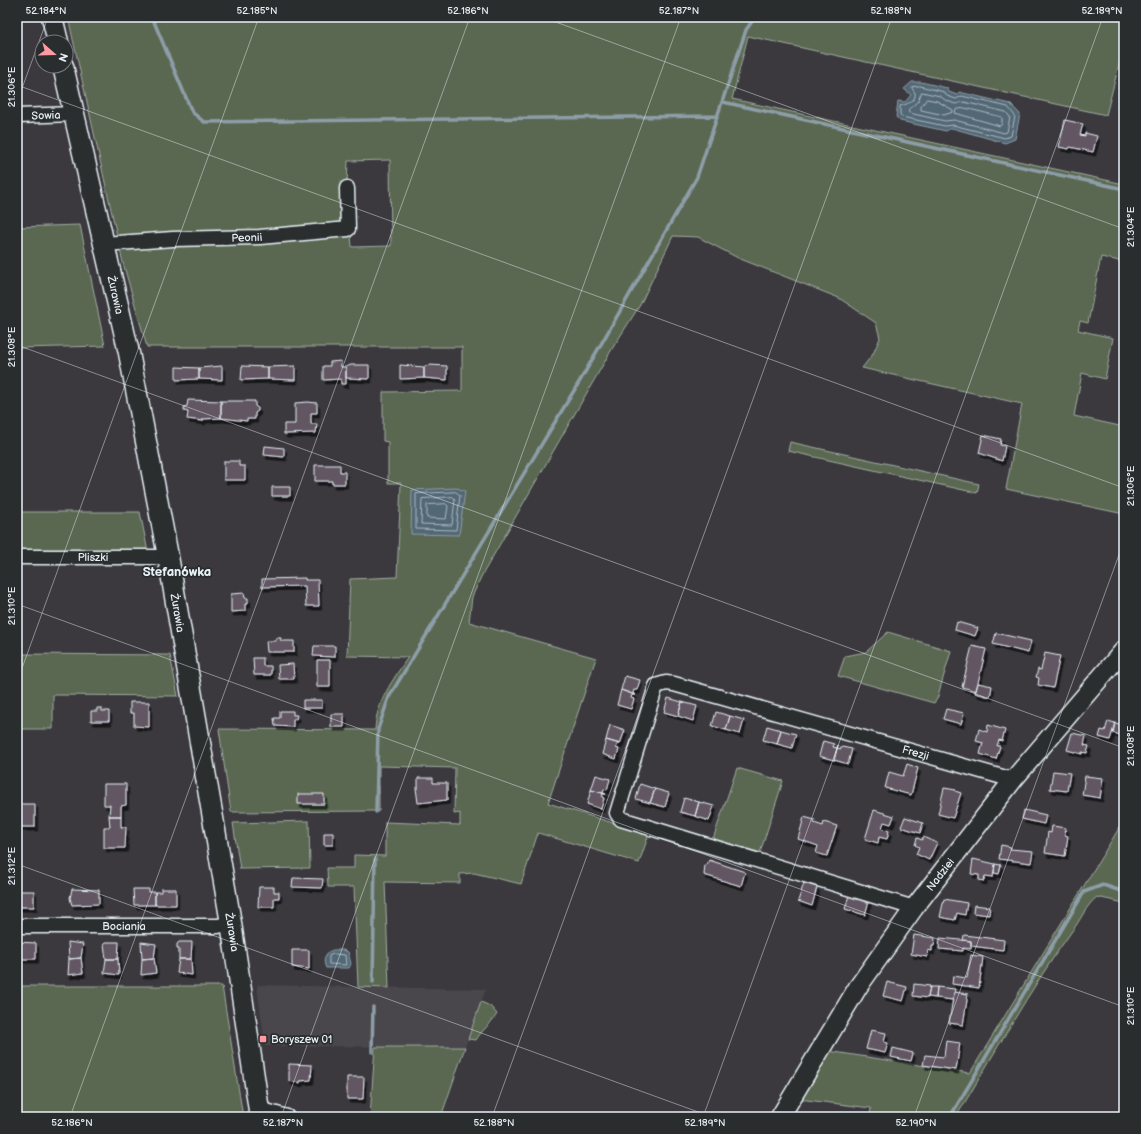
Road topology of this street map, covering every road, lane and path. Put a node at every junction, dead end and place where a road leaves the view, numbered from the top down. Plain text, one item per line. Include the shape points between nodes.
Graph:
1 (52, 17) edge
2 (56, 34) edge
3 (65, 74) edge
4 (74, 114) junction
5 (17, 116) edge
6 (347, 188) dead end
7 (104, 244) junction
8 (168, 556) junction
9 (17, 557) edge
10 (1124, 650) edge
11 (1013, 780) junction
12 (914, 908) junction
13 (231, 923) junction
14 (17, 926) edge
15 (263, 1113) edge
16 (287, 1117) edge
17 (780, 1117) edge

1 - 2 main road
3 - 4 main road, Żurawia
4 - 5 street, Sowia
4 - 7 main road, Żurawia
6 - 7 street, Peonii via 348,229 260,237
7 - 8 main road, Żurawia via 129,353
8 - 9 street, Pliszki
8 - 13 main road, Żurawia
10 - 11 street, Nadziei
11 - 12 street, Nadziei
11 - 12 street, Frezji via 674,684 656,686 617,813 618,817 631,824
12 - 17 street, Nadziei via 858,987
13 - 14 street, Bociania via 218,926
13 - 15 main road, Żurawia
15 - 16 street

